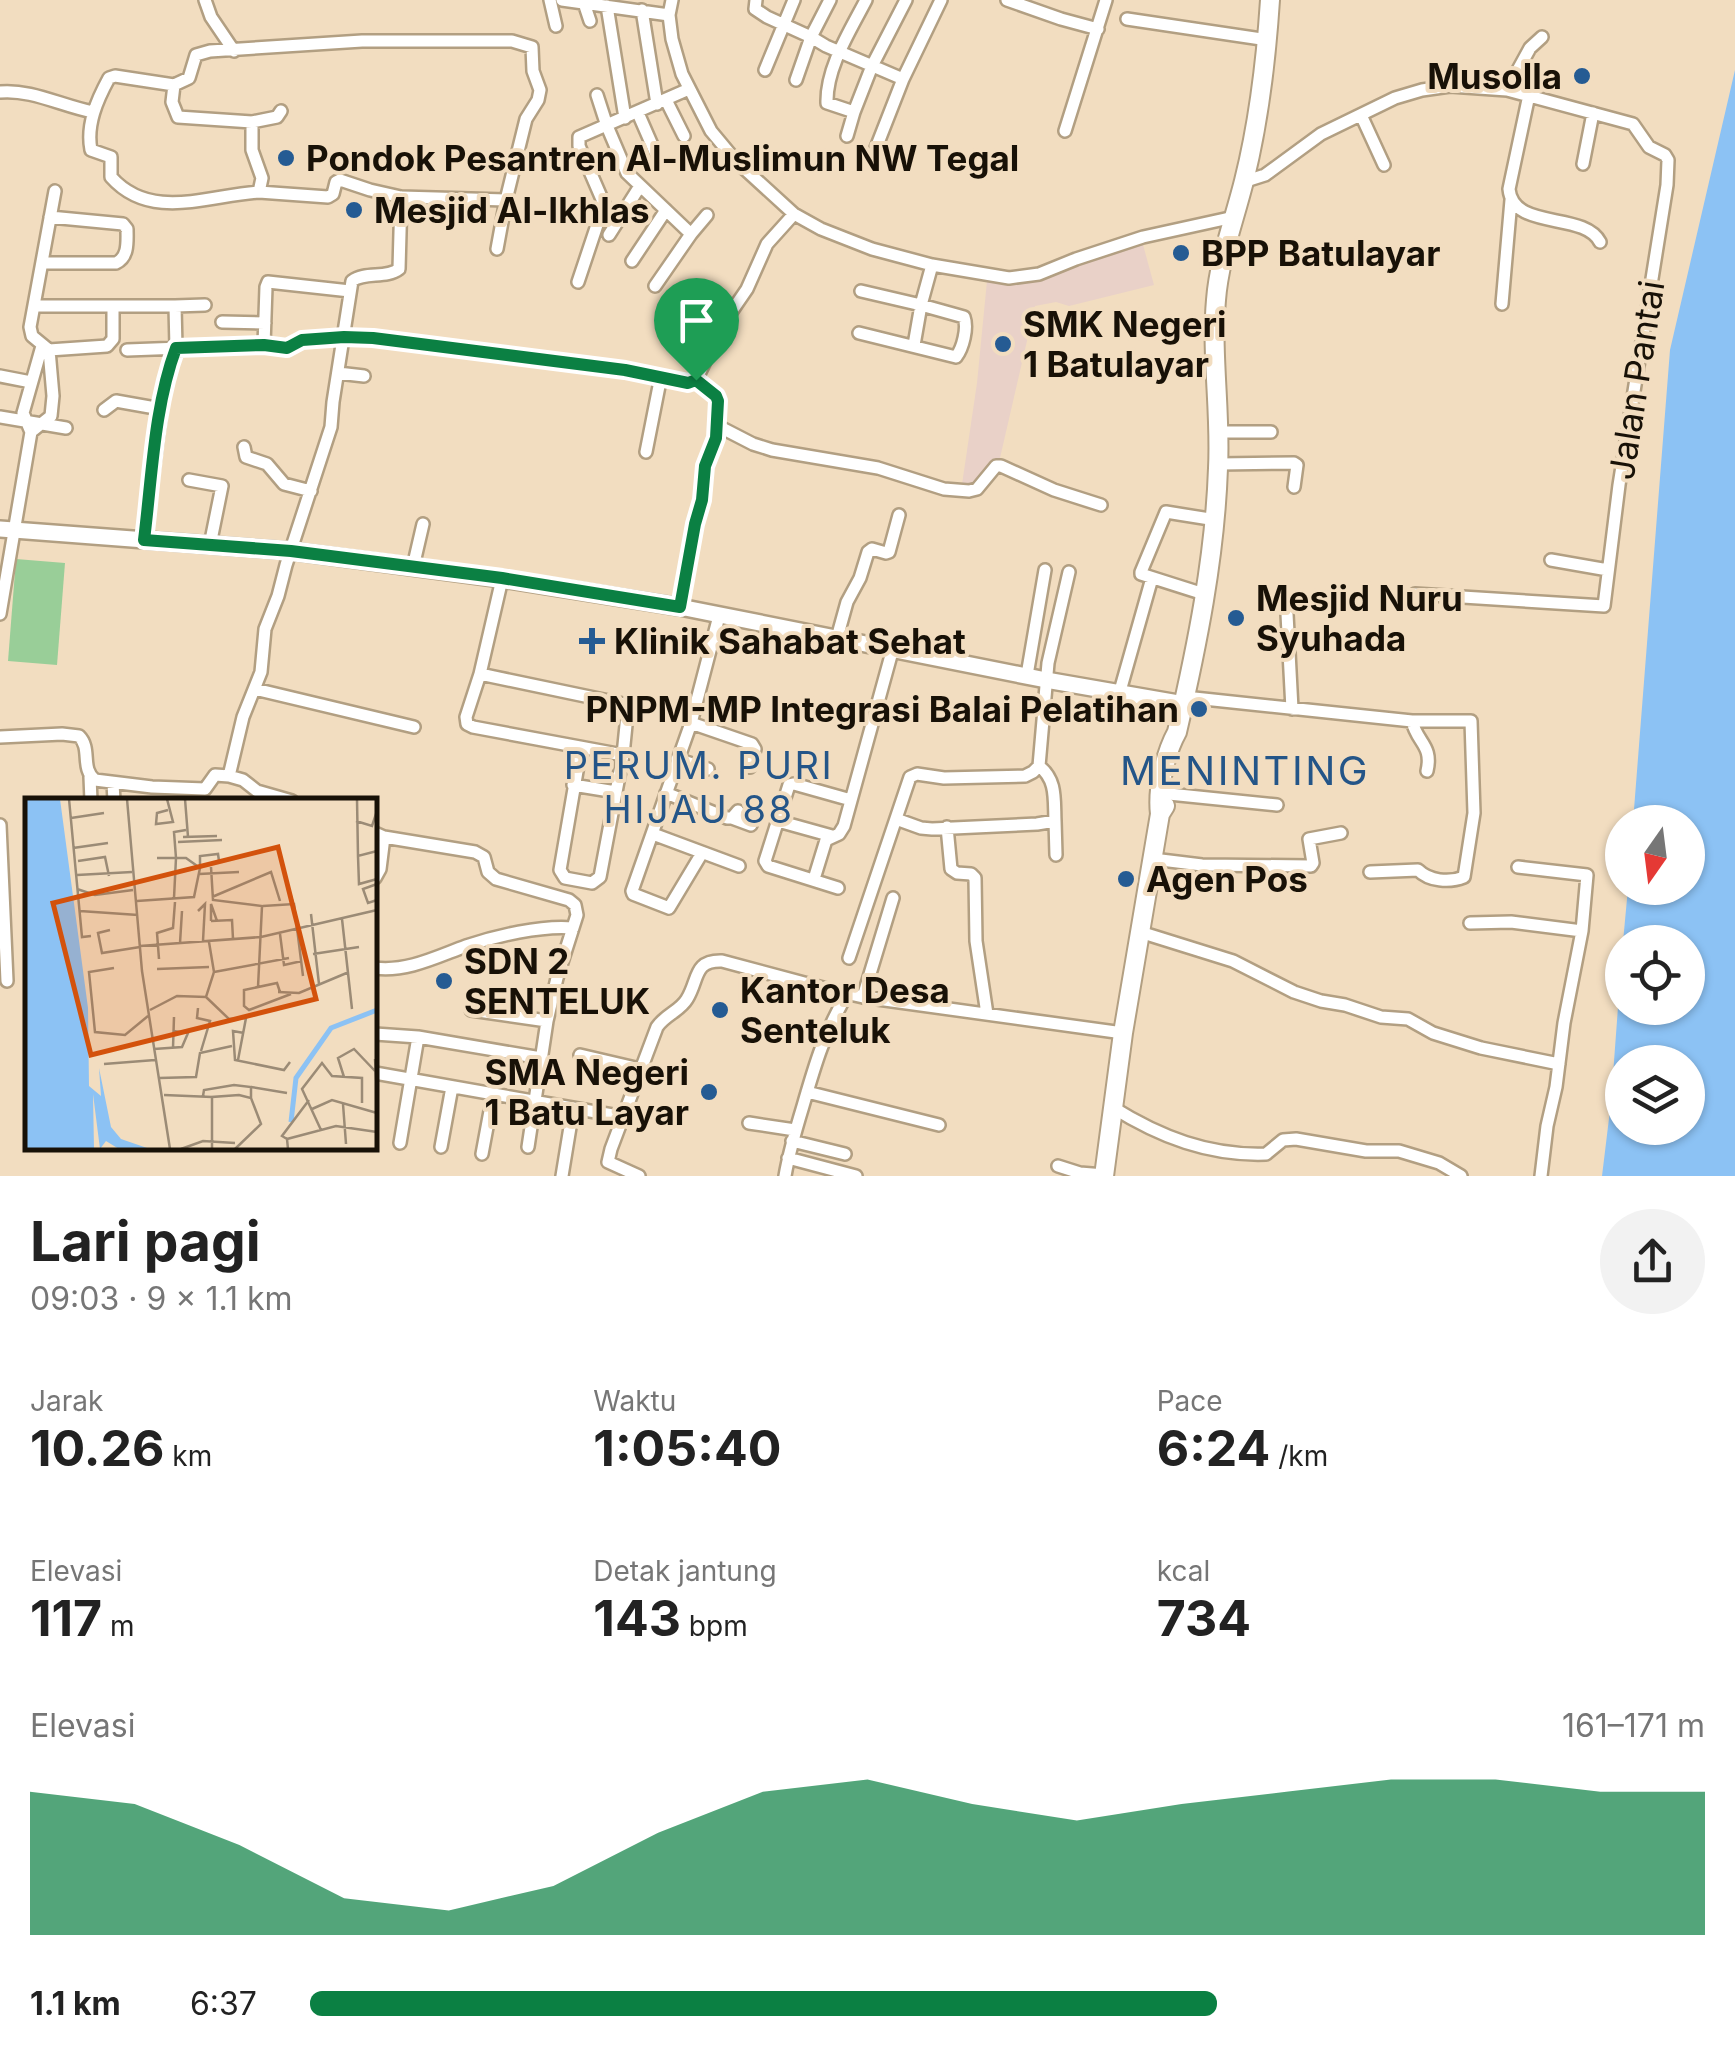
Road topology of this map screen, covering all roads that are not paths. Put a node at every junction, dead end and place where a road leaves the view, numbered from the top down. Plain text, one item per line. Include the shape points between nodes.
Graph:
1 (205, 0) edge
2 (550, 0) edge
3 (562, 0) edge
4 (672, 0) edge
5 (756, 0) edge
6 (794, 0) edge
7 (830, 0) edge
8 (866, 0) edge
9 (906, 0) edge
10 (941, 0) edge
11 (1007, 0) edge
12 (1106, 0) edge
13 (1270, 0) edge
14 (584, 3) junction
15 (608, 6) junction
16 (642, 10) junction
17 (669, 15) junction
18 (1127, 20) dead end
19 (590, 22) dead end
20 (783, 24) junction
21 (556, 26) dead end
22 (1098, 29) junction
23 (1542, 36) dead end
24 (811, 37) junction
25 (1268, 40) junction
26 (234, 51) junction
27 (840, 52) junction
28 (872, 66) junction
29 (765, 70) dead end
30 (903, 79) junction
31 (796, 80) dead end
32 (174, 85) junction
33 (689, 89) junction
34 (1507, 90) junction
35 (0, 92) edge
36 (598, 95) dead end
37 (1529, 95) junction
38 (662, 102) junction
39 (281, 111) dead end
40 (93, 112) junction
41 (854, 112) junction
42 (1593, 113) junction
43 (1361, 114) junction
44 (631, 116) junction
45 (252, 122) junction
46 (607, 126) junction
47 (1065, 131) dead end
48 (684, 136) dead end
49 (847, 136) dead end
50 (876, 148) dead end
51 (655, 152) dead end
52 (1583, 164) dead end
53 (1384, 165) dead end
54 (1244, 182) junction
55 (640, 186) junction
56 (55, 191) dead end
57 (259, 192) junction
58 (401, 197) junction
59 (506, 200) junction
60 (1510, 200) junction
61 (604, 204) junction
62 (666, 210) junction
63 (794, 214) junction
64 (707, 215) dead end
65 (1234, 217) junction
66 (50, 218) junction
67 (692, 234) junction
68 (1600, 242) dead end
69 (497, 249) dead end
70 (632, 261) dead end
71 (43, 263) junction
72 (932, 265) junction
73 (578, 282) dead end
74 (655, 286) dead end
75 (350, 291) junction
76 (861, 291) dead end
77 (1502, 304) dead end
78 (204, 305) dead end
79 (921, 305) junction
80 (34, 306) junction
81 (113, 306) junction
82 (175, 306) junction
83 (222, 322) dead end
84 (265, 323) junction
85 (859, 332) dead end
86 (344, 337) junction
87 (264, 345) junction
88 (914, 345) junction
89 (46, 348) junction
90 (176, 348) junction
91 (127, 350) dead end
92 (338, 373) junction
93 (0, 376) edge
94 (364, 376) dead end
95 (661, 376) junction
96 (696, 380) junction
97 (31, 382) junction
98 (104, 410) dead end
99 (161, 410) junction
100 (0, 417) edge
101 (32, 426) junction
102 (718, 426) junction
103 (66, 428) dead end
104 (1218, 432) junction
105 (1271, 432) dead end
106 (244, 447) dead end
107 (646, 452) dead end
108 (1218, 464) junction
109 (189, 480) dead end
110 (1294, 487) dead end
111 (311, 490) junction
112 (1101, 505) dead end
113 (899, 515) dead end
114 (1216, 520) junction
115 (423, 524) dead end
116 (6, 530) edge
117 (144, 540) junction
118 (210, 546) junction
119 (291, 551) junction
120 (1550, 560) dead end
121 (413, 567) junction
122 (1045, 570) dead end
123 (1608, 570) junction
124 (1069, 572) dead end
125 (502, 578) junction
126 (1152, 578) junction
127 (1204, 594) junction
128 (1415, 594) dead end
129 (680, 607) junction
130 (0, 614) edge
131 (1287, 614) dead end
132 (719, 616) junction
133 (836, 638) junction
134 (893, 648) junction
135 (480, 674) junction
136 (1027, 675) junction
137 (1046, 680) junction
138 (255, 689) junction
139 (1120, 690) junction
140 (1185, 700) junction
141 (1292, 709) junction
142 (1412, 721) junction
143 (691, 723) junction
144 (414, 727) dead end
145 (1177, 732) junction
146 (0, 737) edge
147 (581, 748) junction
148 (624, 755) junction
149 (677, 758) junction
150 (1039, 766) junction
151 (750, 767) dead end
152 (708, 769) dead end
153 (1428, 771) dead end
154 (90, 776) junction
155 (229, 776) junction
156 (113, 783) junction
157 (573, 785) junction
158 (616, 792) junction
159 (666, 793) junction
160 (1169, 794) junction
161 (91, 798) edge
162 (114, 798) edge
163 (282, 798) edge
164 (850, 800) junction
165 (1277, 805) dead end
166 (1160, 814) junction
167 (896, 819) junction
168 (778, 820) junction
169 (1055, 821) junction
170 (0, 825) edge
171 (751, 825) dead end
172 (947, 827) junction
173 (1341, 833) dead end
174 (653, 834) junction
175 (379, 835) edge
176 (832, 836) junction
177 (702, 852) junction
178 (1056, 855) dead end
179 (1152, 858) junction
180 (739, 866) dead end
181 (1518, 867) dead end
182 (378, 872) edge
183 (1370, 872) dead end
184 (814, 880) junction
185 (838, 888) dead end
186 (893, 898) dead end
187 (1470, 922) dead end
188 (573, 928) junction
189 (1582, 931) junction
190 (1140, 932) junction
191 (849, 958) dead end
192 (378, 968) edge
193 (6, 981) dead end
194 (847, 994) junction
195 (864, 996) junction
196 (471, 1010) dead end
197 (987, 1014) junction
198 (548, 1022) junction
199 (1123, 1033) junction
200 (378, 1034) edge
201 (418, 1036) junction
202 (580, 1055) dead end
203 (542, 1058) junction
204 (1559, 1064) junction
205 (640, 1069) junction
206 (378, 1074) edge
207 (411, 1079) junction
208 (452, 1087) junction
209 (807, 1092) junction
210 (493, 1094) junction
211 (534, 1101) junction
212 (1112, 1107) junction
213 (573, 1109) junction
214 (624, 1118) junction
215 (749, 1123) dead end
216 (939, 1124) dead end
217 (793, 1136) junction
218 (400, 1143) dead end
219 (441, 1147) dead end
220 (528, 1147) dead end
221 (482, 1154) dead end
222 (844, 1154) dead end
223 (610, 1156) junction
224 (788, 1158) junction
225 (1058, 1166) dead end
226 (562, 1176) edge
227 (606, 1176) edge
228 (640, 1176) edge
229 (785, 1176) edge
230 (856, 1176) edge
231 (1104, 1176) edge
232 (1461, 1176) edge
233 (1541, 1176) edge

1 - 26 street
2 - 21 street
3 - 14 street
4 - 17 street
5 - 20 street via 755,9
6 - 20 street
7 - 24 street
8 - 27 street
9 - 28 street
10 - 30 street
11 - 22 street
12 - 22 street
13 - 25 highway
14 - 15 street
14 - 19 street
15 - 16 street
15 - 44 street
16 - 17 street
16 - 38 street
17 - 33 street
18 - 25 street
20 - 24 street
20 - 29 street
22 - 47 street
23 - 34 street
24 - 27 street
24 - 31 street
25 - 54 highway
26 - 32 street via 201,52 189,78
26 - 59 street via 362,41 532,46 540,90
27 - 28 street
27 - 41 street via 827,103
28 - 30 street
28 - 41 street
30 - 50 street
32 - 40 street via 112,76
32 - 45 street via 178,116
33 - 38 street
33 - 63 street via 736,161
34 - 37 street
34 - 43 street via 1422,90
35 - 40 street via 16,90
36 - 46 street
37 - 42 street
37 - 60 street
38 - 44 street
38 - 48 street
39 - 45 street
40 - 57 street via 91,150 110,157 111,176 131,195 174,203
41 - 49 street
42 - 52 street
42 - 123 street, Jalan Pantai via 1633,124 1670,166
43 - 53 street
43 - 54 street
44 - 46 street
44 - 51 street
45 - 57 street
46 - 55 street via 627,173
46 - 61 street via 577,140
54 - 65 highway
55 - 61 street via 611,231
55 - 62 street
56 - 66 street
57 - 58 street via 328,198 340,180
58 - 59 street
58 - 75 street via 399,269 355,278
59 - 69 street
60 - 68 street via 1522,211 1592,231
60 - 77 street
61 - 73 street
62 - 67 street
62 - 70 street
63 - 72 street via 855,243
63 - 96 street via 766,244
64 - 67 street
65 - 72 street via 1142,237 1027,277
65 - 104 highway via 1216,298
66 - 71 street
66 - 71 street via 123,224 126,254 116,262
67 - 74 street
71 - 80 street
72 - 79 street
75 - 84 street via 269,282
75 - 86 street
76 - 79 street
78 - 82 street
79 - 88 street
79 - 88 street via 966,324 956,358
80 - 81 street
80 - 89 street via 32,336
81 - 82 street
81 - 89 street via 108,346
82 - 90 street
83 - 84 street
84 - 87 street
85 - 88 street
86 - 87 street via 302,340 287,348
86 - 92 street
86 - 95 street
87 - 90 street
89 - 97 street
89 - 101 street via 51,416
90 - 91 street
90 - 99 street
92 - 94 street
92 - 111 street via 331,427
93 - 97 street
95 - 96 street
95 - 107 street
96 - 102 street via 718,398
97 - 101 street via 23,414
98 - 99 street via 116,401
99 - 117 street
100 - 101 street
101 - 103 street
101 - 116 street
102 - 112 street via 772,450 878,468 951,490 977,490 1001,466
102 - 129 street
104 - 105 street
104 - 108 highway
106 - 111 street via 246,457 267,464 284,484
108 - 110 street via 1294,463
108 - 114 highway
109 - 118 street via 222,486
111 - 119 street
113 - 133 street via 888,553 868,552
114 - 126 street via 1166,512 1141,574
114 - 127 highway
115 - 121 street
116 - 117 main road
116 - 130 street
117 - 118 main road
118 - 119 main road
119 - 121 main road
119 - 138 street via 264,629
120 - 123 street
121 - 125 main road
122 - 136 street
123 - 128 street, Jalan Pantai via 1604,606
124 - 137 street
125 - 129 main road
125 - 135 street
126 - 127 street
126 - 139 street
127 - 140 highway
129 - 132 main road
131 - 141 street
132 - 133 main road
132 - 143 street
133 - 134 main road
134 - 136 main road
134 - 164 street
135 - 147 street via 468,725
135 - 148 street via 626,704
136 - 137 main road
137 - 139 main road
137 - 150 street
138 - 144 street
138 - 155 street
139 - 140 main road
140 - 141 street
140 - 145 highway
141 - 142 street
142 - 153 street via 1430,755
142 - 183 street via 1471,721 1474,813 1464,877
143 - 149 street
143 - 151 street via 752,744
145 - 160 highway
145 - 166 highway
146 - 154 street via 78,735
147 - 148 street
147 - 157 street
148 - 158 street
149 - 152 street
149 - 159 street
150 - 167 street via 1024,776 913,775
150 - 169 street via 1054,785
154 - 156 street
154 - 161 street
155 - 156 street via 215,775 205,789
155 - 163 street
156 - 162 street
157 - 158 street
157 - 158 street via 560,868 569,879 592,883 600,877
159 - 171 street
159 - 174 street
160 - 165 street
160 - 166 highway
164 - 168 street via 789,785
164 - 176 street via 843,829
166 - 179 highway
167 - 172 street
167 - 191 street
168 - 176 street
168 - 184 street via 766,864
169 - 172 street
169 - 178 street
170 - 193 street
172 - 197 street via 952,868 974,878
173 - 179 street via 1310,838 1311,866 1229,867
174 - 177 street
174 - 177 street via 632,892 666,908
175 - 182 street
175 - 188 street via 475,852 500,881 569,900 577,910
176 - 184 street
177 - 180 street
179 - 190 highway
181 - 189 street via 1587,875
184 - 185 street
186 - 195 street
187 - 189 street
188 - 192 street via 506,934 400,968
188 - 198 street
189 - 204 street
190 - 199 highway
190 - 204 street via 1232,960 1321,1001
194 - 195 street
194 - 205 street via 711,961 698,971 686,1002 660,1022
194 - 209 street via 824,1036
195 - 197 street
196 - 198 street
197 - 199 street
198 - 203 street
199 - 212 highway
200 - 201 street
201 - 203 street
201 - 207 street
202 - 205 street
203 - 211 street
204 - 233 street
205 - 214 street
206 - 207 street
207 - 208 street
207 - 218 street
208 - 210 street
208 - 219 street
209 - 216 street
209 - 217 street
210 - 211 street
210 - 221 street
211 - 213 street
211 - 220 street
212 - 231 highway
212 - 232 street via 1158,1133 1212,1150 1266,1154 1290,1138 1399,1151
213 - 214 street
213 - 226 street
214 - 223 street
215 - 217 street
217 - 222 street
217 - 224 street
223 - 227 street
223 - 228 street
224 - 229 street
224 - 230 street
225 - 231 street

